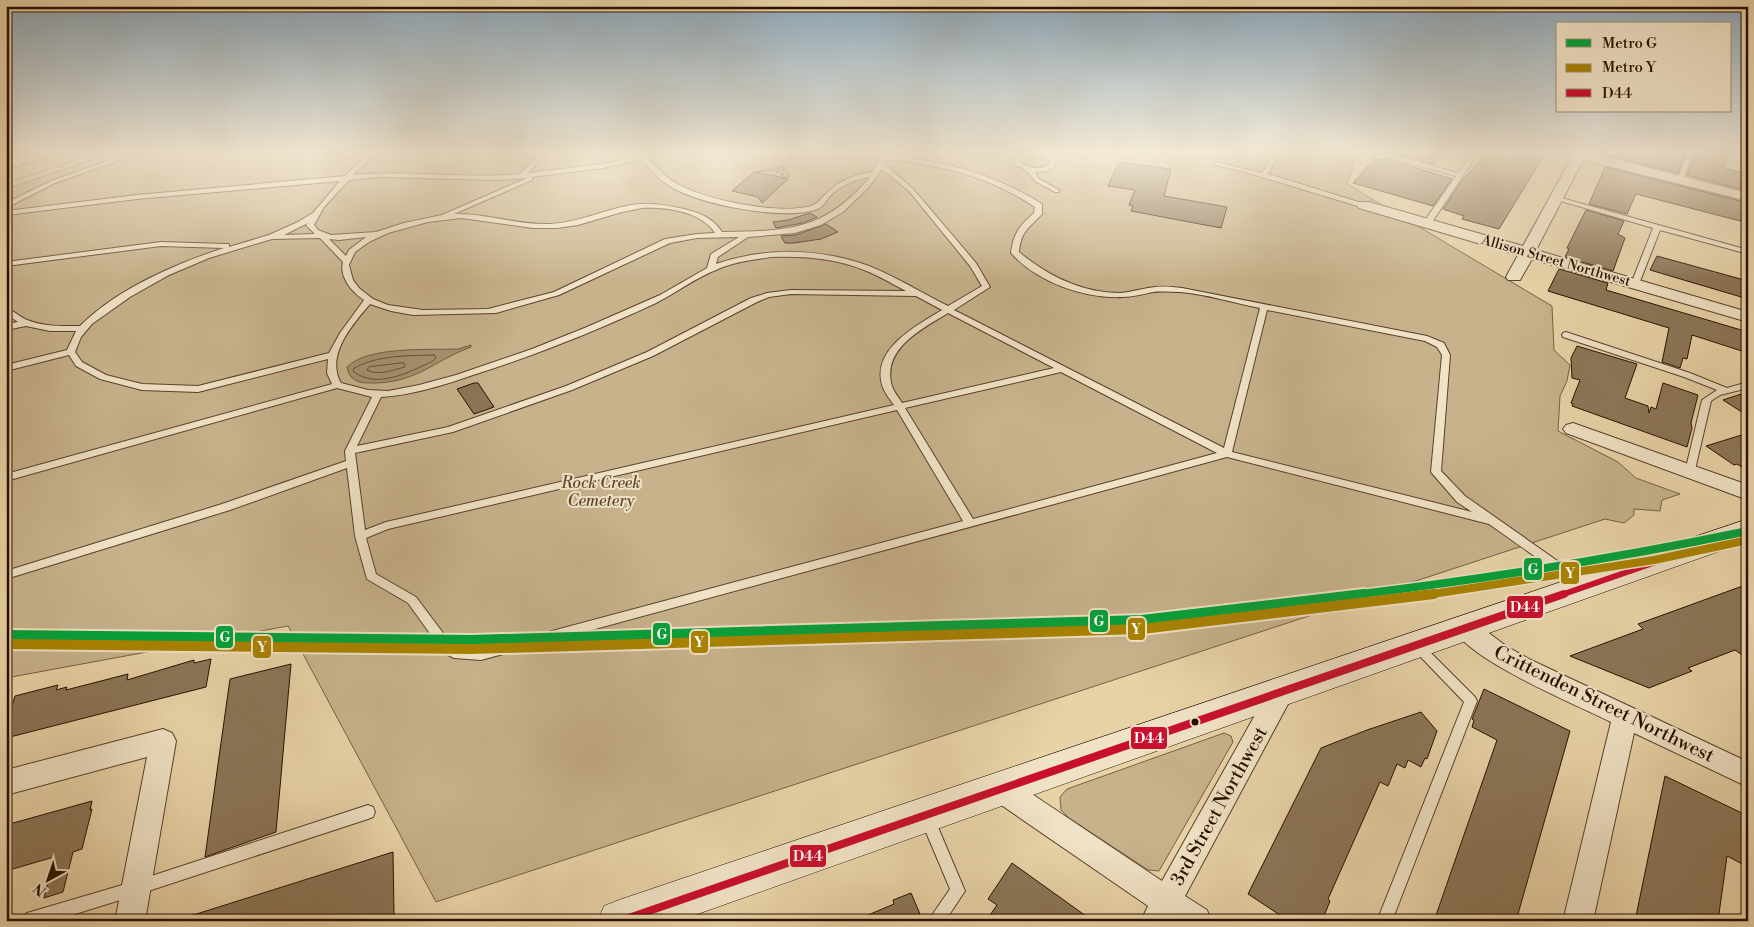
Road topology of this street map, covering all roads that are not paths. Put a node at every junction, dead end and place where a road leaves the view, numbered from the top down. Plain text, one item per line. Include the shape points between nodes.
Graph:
1 (27, 195) edge
2 (145, 195) edge
3 (331, 195) edge
4 (490, 195) edge
5 (695, 195) edge
6 (831, 195) edge
7 (857, 195) edge
8 (915, 195) edge
9 (1023, 195) edge
10 (1331, 195) edge
11 (1446, 195) edge
12 (1556, 198) joint
13 (6, 206) edge
14 (1369, 206) joint
15 (6, 213) edge
16 (314, 215) junction
17 (439, 218) junction
18 (1427, 223) junction
19 (1657, 228) junction
20 (719, 233) junction
21 (377, 234) junction
22 (746, 235) junction
23 (322, 236) junction
24 (272, 237) junction
25 (239, 246) junction
26 (1526, 252) junction
27 (1748, 252) edge
28 (346, 262) junction
29 (6, 264) edge
30 (711, 269) junction
31 (1514, 277) dead end
32 (1635, 284) junction
33 (918, 294) junction
34 (369, 299) junction
35 (1264, 306) junction
36 (6, 310) edge
37 (948, 310) junction
38 (1748, 317) edge
39 (23, 324) junction
40 (6, 327) edge
41 (80, 329) junction
42 (1566, 335) dead end
43 (71, 352) junction
44 (333, 355) junction
45 (6, 368) edge
46 (1062, 369) junction
47 (337, 385) junction
48 (1748, 385) edge
49 (1727, 391) junction
50 (378, 394) junction
51 (900, 406) junction
52 (1573, 429) dead end
53 (1227, 454) junction
54 (350, 457) junction
55 (1690, 472) junction
56 (6, 478) edge
57 (1748, 493) edge
58 (1492, 521) junction
59 (970, 523) junction
60 (1748, 530) edge
61 (360, 536) junction
62 (6, 575) edge
63 (1586, 586) junction
64 (1465, 628) junction
65 (1416, 645) junction
66 (1282, 692) junction
67 (1625, 717) junction
68 (1748, 775) edge
69 (6, 783) edge
70 (1001, 789) junction
71 (368, 812) dead end
72 (926, 815) junction
73 (136, 888) junction
74 (1161, 911) edge
75 (27, 921) edge
76 (130, 921) edge
77 (619, 921) edge
78 (935, 921) edge
79 (1196, 921) edge
80 (1384, 921) edge
81 (1578, 921) edge

1 - 13 lane
2 - 15 lane
3 - 16 lane
4 - 17 lane
5 - 6 lane via 787,212 813,209
7 - 22 lane via 849,205 818,225 773,234
8 - 37 lane via 973,265 986,287
9 - 35 lane via 1039,206 1038,214 1024,225 1017,236 1016,253 1031,267 1056,280 1088,292 1120,295 1158,289 1182,290
10 - 14 lane
11 - 18 lane
12 - 19 lane
12 - 26 street
14 - 18 street, Allison Street Northwest
16 - 23 lane via 310,225
16 - 24 lane
17 - 20 lane via 460,216 542,227 570,224 640,206 669,207 714,223
17 - 21 lane
18 - 26 street, Allison Street Northwest
19 - 27 lane
19 - 32 lane
20 - 22 lane
20 - 34 lane via 669,240 558,293 491,311 402,312
21 - 23 lane
21 - 28 lane via 354,247
22 - 30 lane via 714,256
23 - 24 lane
23 - 28 lane
24 - 25 lane
25 - 29 lane via 161,244
25 - 41 lane via 159,275 131,291
26 - 31 street
26 - 32 street, Allison Street Northwest
28 - 34 lane via 348,278 361,296
30 - 33 lane via 767,256 831,257 854,263
30 - 50 lane via 654,301 544,348 451,379
32 - 38 street, Allison Street Northwest
33 - 37 lane
33 - 54 lane via 791,292 767,295 650,354 569,388 450,430
34 - 44 lane
35 - 53 lane
35 - 58 lane via 1427,339 1441,345 1446,355 1436,472 1461,499
36 - 39 lane
37 - 46 lane
37 - 51 lane via 904,338 889,356 886,366 888,388
39 - 40 lane
39 - 41 lane
41 - 43 lane
42 - 49 lane
43 - 44 lane via 79,364 103,377 142,387 198,389
43 - 45 lane
44 - 47 lane via 331,371
46 - 51 lane
46 - 53 lane
47 - 50 lane
47 - 56 lane
48 - 49 lane
49 - 55 lane via 1707,400
50 - 54 lane
51 - 59 lane
51 - 61 lane via 386,526
52 - 55 street
53 - 58 lane
53 - 59 lane
54 - 61 lane
54 - 62 lane via 226,507
55 - 57 street
58 - 63 lane
59 - 61 lane via 482,655 454,653 448,649 412,600 371,576
60 - 63 main road
63 - 64 main road
64 - 65 main road
64 - 67 street, Crittenden Street Northwest via 1514,663
65 - 66 main road
65 - 80 lane via 1471,701
66 - 70 main road
66 - 74 street, 3rd Street Northwest
67 - 68 street, Crittenden Street Northwest
67 - 81 street
69 - 73 street via 163,741
70 - 72 main road
70 - 74 street
71 - 73 lane
72 - 77 main road
72 - 78 lane via 958,891
73 - 75 lane
73 - 76 street
74 - 79 street

